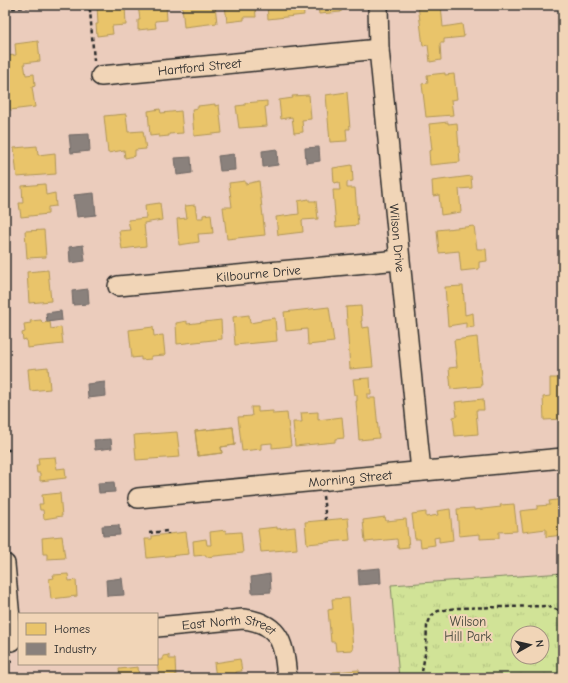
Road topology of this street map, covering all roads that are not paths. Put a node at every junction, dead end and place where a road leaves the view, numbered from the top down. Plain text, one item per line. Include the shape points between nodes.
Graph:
1 (378, 5) edge
2 (379, 49) junction
3 (101, 76) road end
4 (399, 260) junction
5 (118, 286) dead end
6 (563, 458) edge
7 (421, 471) junction
8 (138, 498) dead end
9 (5, 564) edge
10 (158, 627) edge
11 (12, 650) edge
12 (287, 678) edge

1 - 2 street, Wilson Drive
2 - 3 street, Hartford Street
2 - 4 street, Wilson Drive
4 - 5 street, Kilbourne Drive
4 - 7 street, Wilson Drive
6 - 7 street, Morning Street
7 - 8 street, Morning Street
9 - 11 street
10 - 12 street, East North Street via 253,620 265,625 282,642

